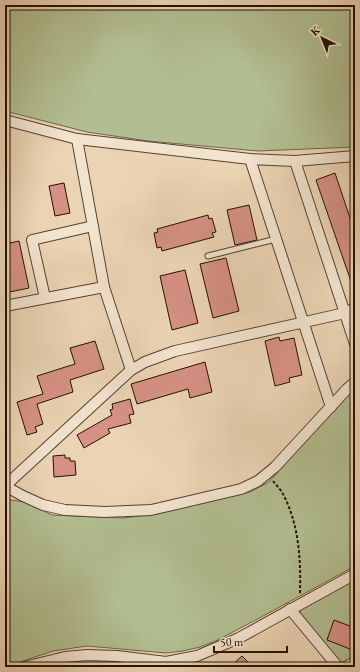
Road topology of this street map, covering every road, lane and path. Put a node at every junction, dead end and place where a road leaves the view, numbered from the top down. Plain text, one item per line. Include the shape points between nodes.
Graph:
1 (5, 120) edge
2 (77, 139) junction
3 (355, 156) edge
4 (250, 160) junction
5 (295, 161) junction
6 (93, 226) junction
7 (276, 239) junction
8 (208, 256) dead end
9 (104, 287) junction
10 (45, 298) junction
11 (5, 306) edge
12 (355, 308) edge
13 (345, 312) junction
14 (303, 322) junction
15 (355, 344) edge
16 (131, 370) junction
17 (355, 382) edge
18 (331, 407) junction
19 (268, 473) junction
20 (5, 486) edge
21 (355, 574) edge
22 (300, 604) junction
23 (290, 609) junction
24 (355, 662) edge
25 (168, 664) edge
26 (24, 667) edge
27 (338, 667) edge
28 (345, 667) edge

1 - 2 street
2 - 4 street
2 - 6 street
3 - 5 street
4 - 5 street
4 - 7 street
5 - 13 street
6 - 9 street
6 - 10 street via 32,240
7 - 8 lane
7 - 14 street
9 - 10 street
9 - 16 street
10 - 11 street
12 - 13 street
13 - 14 street
13 - 15 street
14 - 16 street via 175,350
14 - 18 street
16 - 20 street
17 - 18 street
18 - 19 street
19 - 20 street via 240,489 150,510 120,512 65,510 43,505
19 - 22 path via 284,495 292,513 301,573
21 - 22 street
22 - 23 street
23 - 25 street via 213,650
23 - 27 street
24 - 28 street
25 - 26 street via 117,656 87,655 65,656

